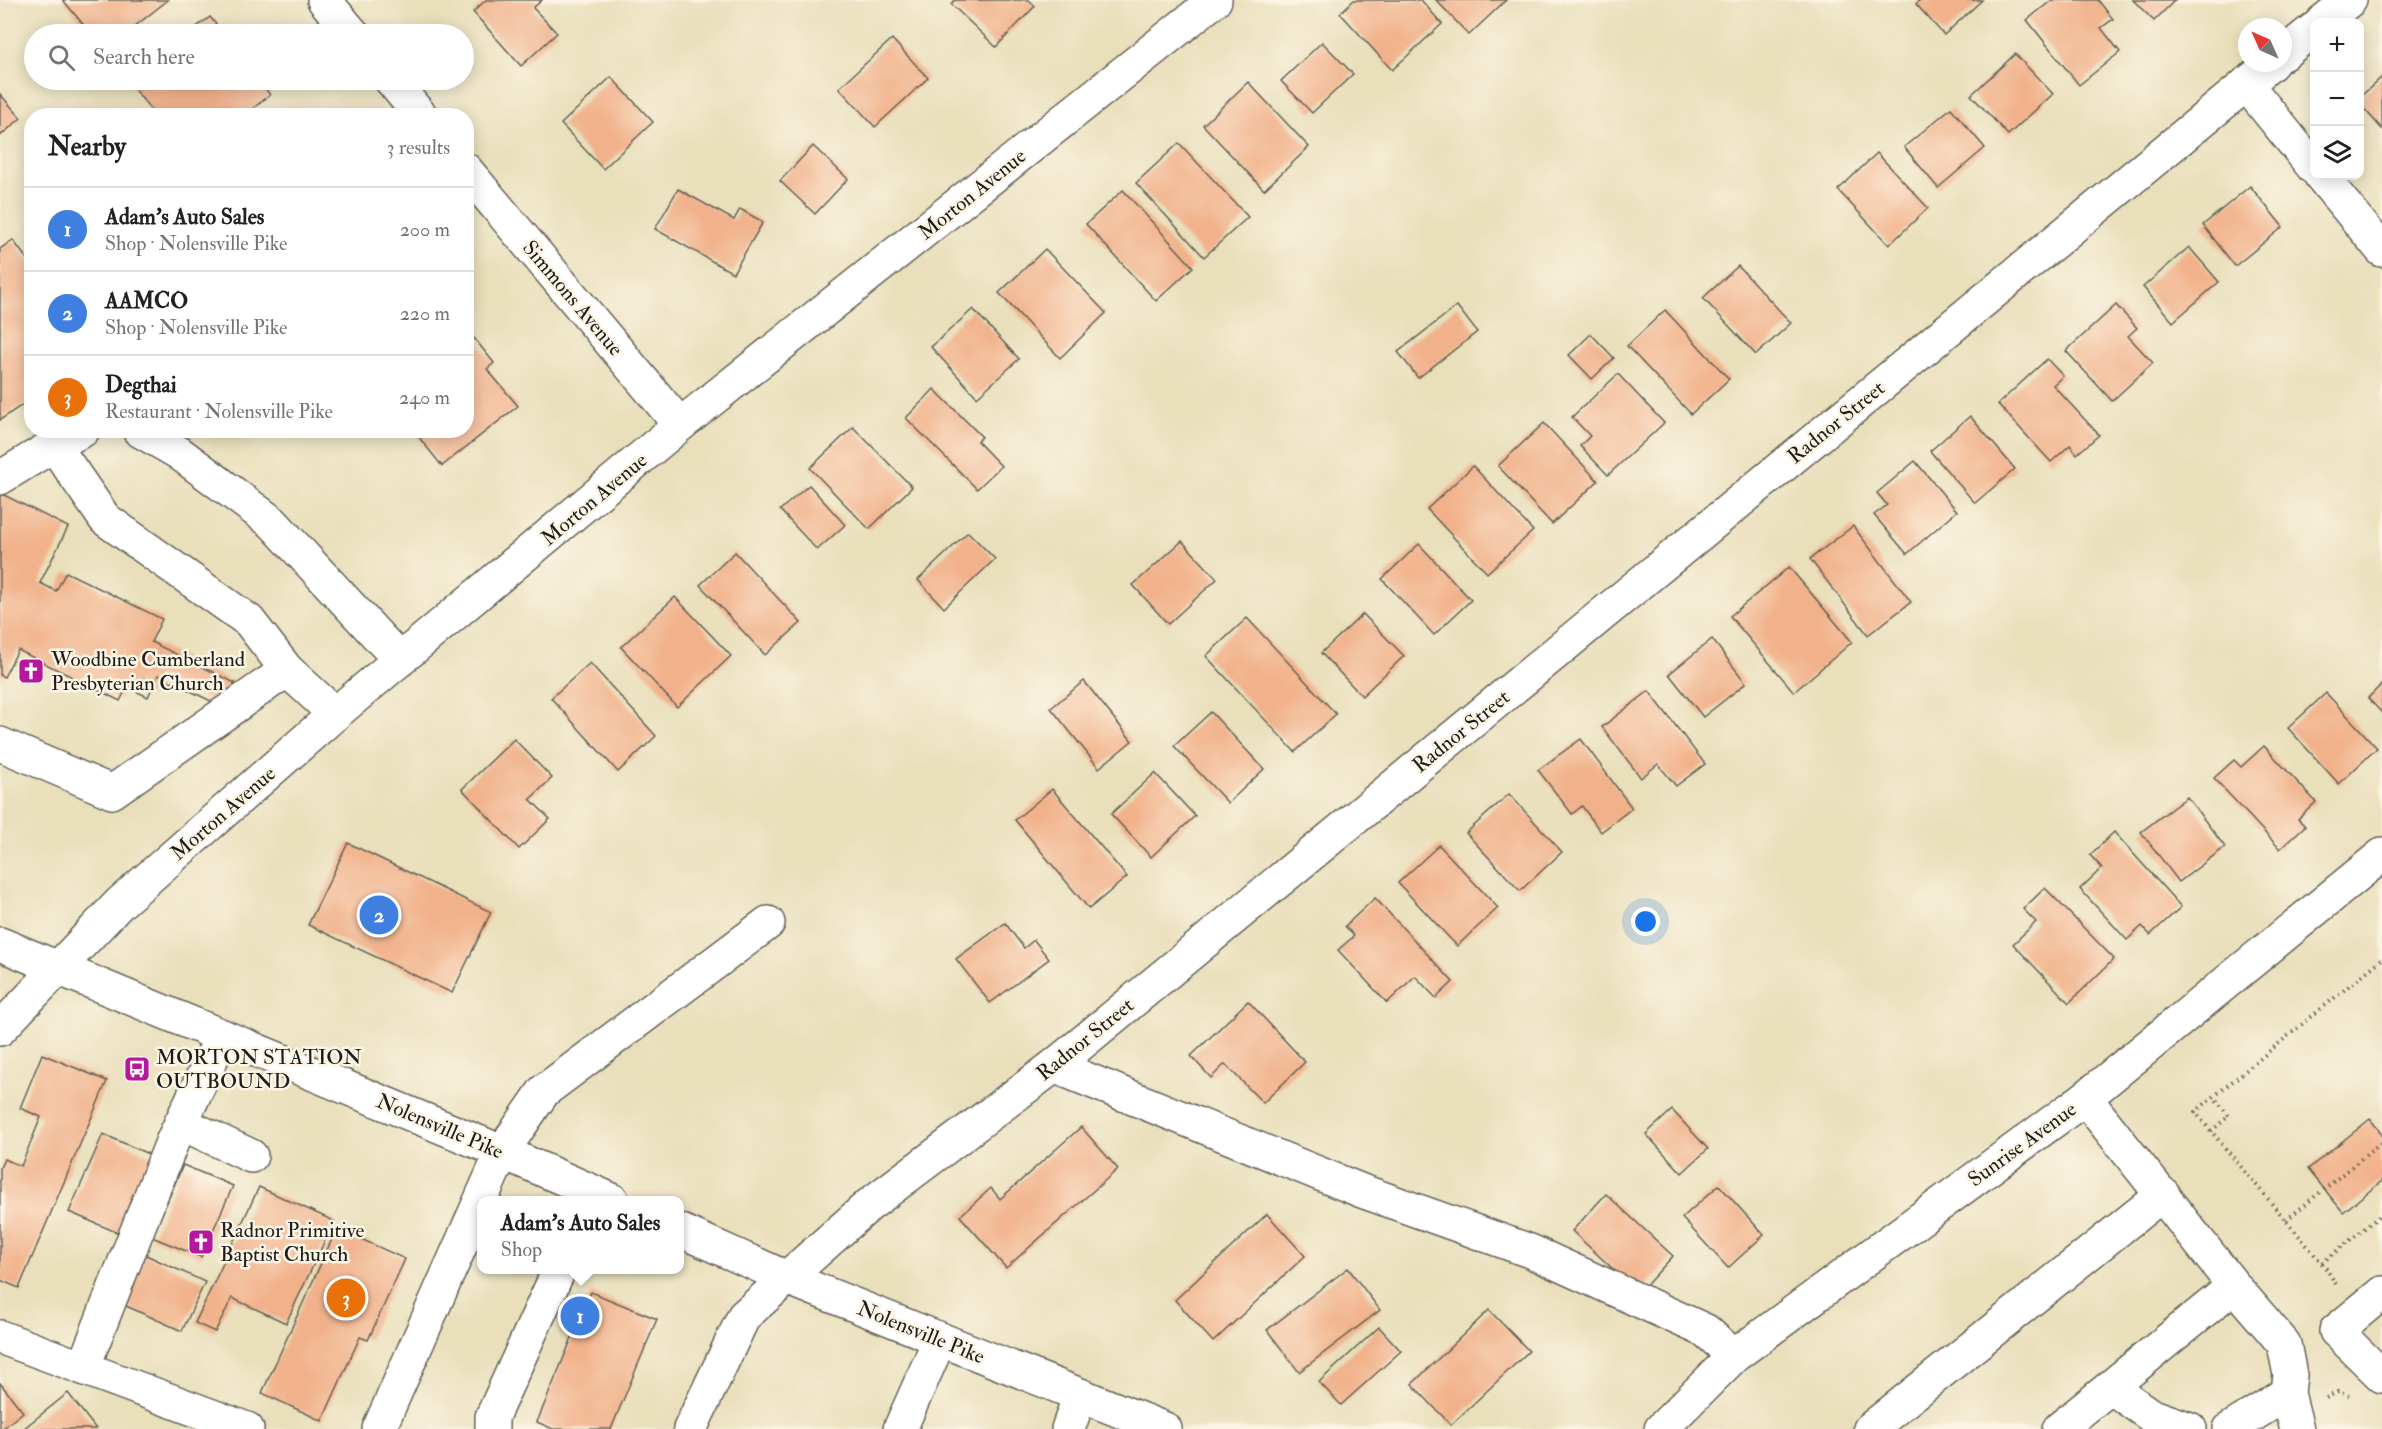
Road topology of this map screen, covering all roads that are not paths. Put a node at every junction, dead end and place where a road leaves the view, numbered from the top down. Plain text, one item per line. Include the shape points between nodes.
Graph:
1 (324, 0) edge
2 (1215, 0) edge
3 (2350, 0) edge
4 (2327, 18) edge
5 (344, 24) edge
6 (2310, 32) edge
7 (2292, 47) edge
8 (2261, 72) edge
9 (2246, 84) junction
10 (399, 90) edge
11 (414, 108) edge
12 (2310, 163) edge
13 (474, 180) edge
14 (2324, 180) edge
15 (2382, 250) edge
16 (680, 425) junction
17 (68, 438) edge
18 (153, 438) edge
19 (54, 445) junction
20 (0, 478) edge
21 (400, 660) junction
22 (287, 670) junction
23 (335, 714) junction
24 (0, 744) edge
25 (2382, 855) edge
26 (768, 922) dead end
27 (0, 944) edge
28 (56, 968) junction
29 (0, 1029) edge
30 (222, 1036) junction
31 (1054, 1066) junction
32 (2085, 1098) junction
33 (181, 1123) junction
34 (502, 1152) junction
35 (251, 1156) dead end
36 (2163, 1194) junction
37 (482, 1196) edge
38 (594, 1196) edge
39 (477, 1208) edge
40 (684, 1232) edge
41 (557, 1274) edge
42 (788, 1278) junction
43 (2234, 1286) junction
44 (2370, 1303) edge
45 (0, 1337) edge
46 (940, 1340) junction
47 (1734, 1356) junction
48 (83, 1368) junction
49 (2382, 1376) edge
50 (2112, 1388) junction
51 (1080, 1395) junction
52 (2293, 1412) edge
53 (247, 1429) edge
54 (379, 1429) edge
55 (492, 1429) edge
56 (690, 1429) edge
57 (900, 1429) edge
58 (1068, 1429) edge
59 (1165, 1429) edge
60 (1661, 1429) edge
61 (1870, 1429) edge
62 (2059, 1429) edge
63 (2190, 1429) edge
64 (2230, 1429) edge

1 - 5 street
2 - 16 street, Morton Avenue
3 - 4 street
6 - 7 street
8 - 9 street, Radnor Street
9 - 12 street
9 - 31 street, Radnor Street
10 - 11 street
13 - 16 street, Simmons Avenue
14 - 15 street
16 - 21 street, Morton Avenue
17 - 19 street
18 - 21 street via 273,523
19 - 20 street
19 - 22 street via 105,519 249,621
21 - 23 street, Morton Avenue
22 - 23 street
22 - 24 street via 112,792
23 - 28 street, Morton Avenue via 120,903
25 - 32 street, Sunrise Avenue
26 - 34 street via 544,1091
27 - 28 street, Nolensville Pike
28 - 29 street, Morton Avenue
28 - 30 street, Nolensville Pike
30 - 33 street
30 - 34 street, Nolensville Pike
31 - 42 street, Radnor Street via 869,1204
31 - 47 street via 1362,1191 1530,1251 1706,1331
32 - 36 street
32 - 47 street, Sunrise Avenue
33 - 35 street
33 - 48 street
34 - 37 street
34 - 38 street, Nolensville Pike
36 - 43 street
36 - 61 street
39 - 54 street
40 - 42 street, Nolensville Pike
41 - 55 street via 492,1417
42 - 46 street, Nolensville Pike
42 - 56 street, Radnor Street via 744,1316
43 - 50 street
43 - 52 street via 2284,1344
44 - 49 street via 2336,1331
45 - 48 street
46 - 51 street, Nolensville Pike
46 - 57 street
47 - 60 street, Sunrise Avenue
48 - 53 street
50 - 62 street
50 - 63 street via 2150,1415
51 - 58 street
51 - 59 street, Nolensville Pike
52 - 64 street

